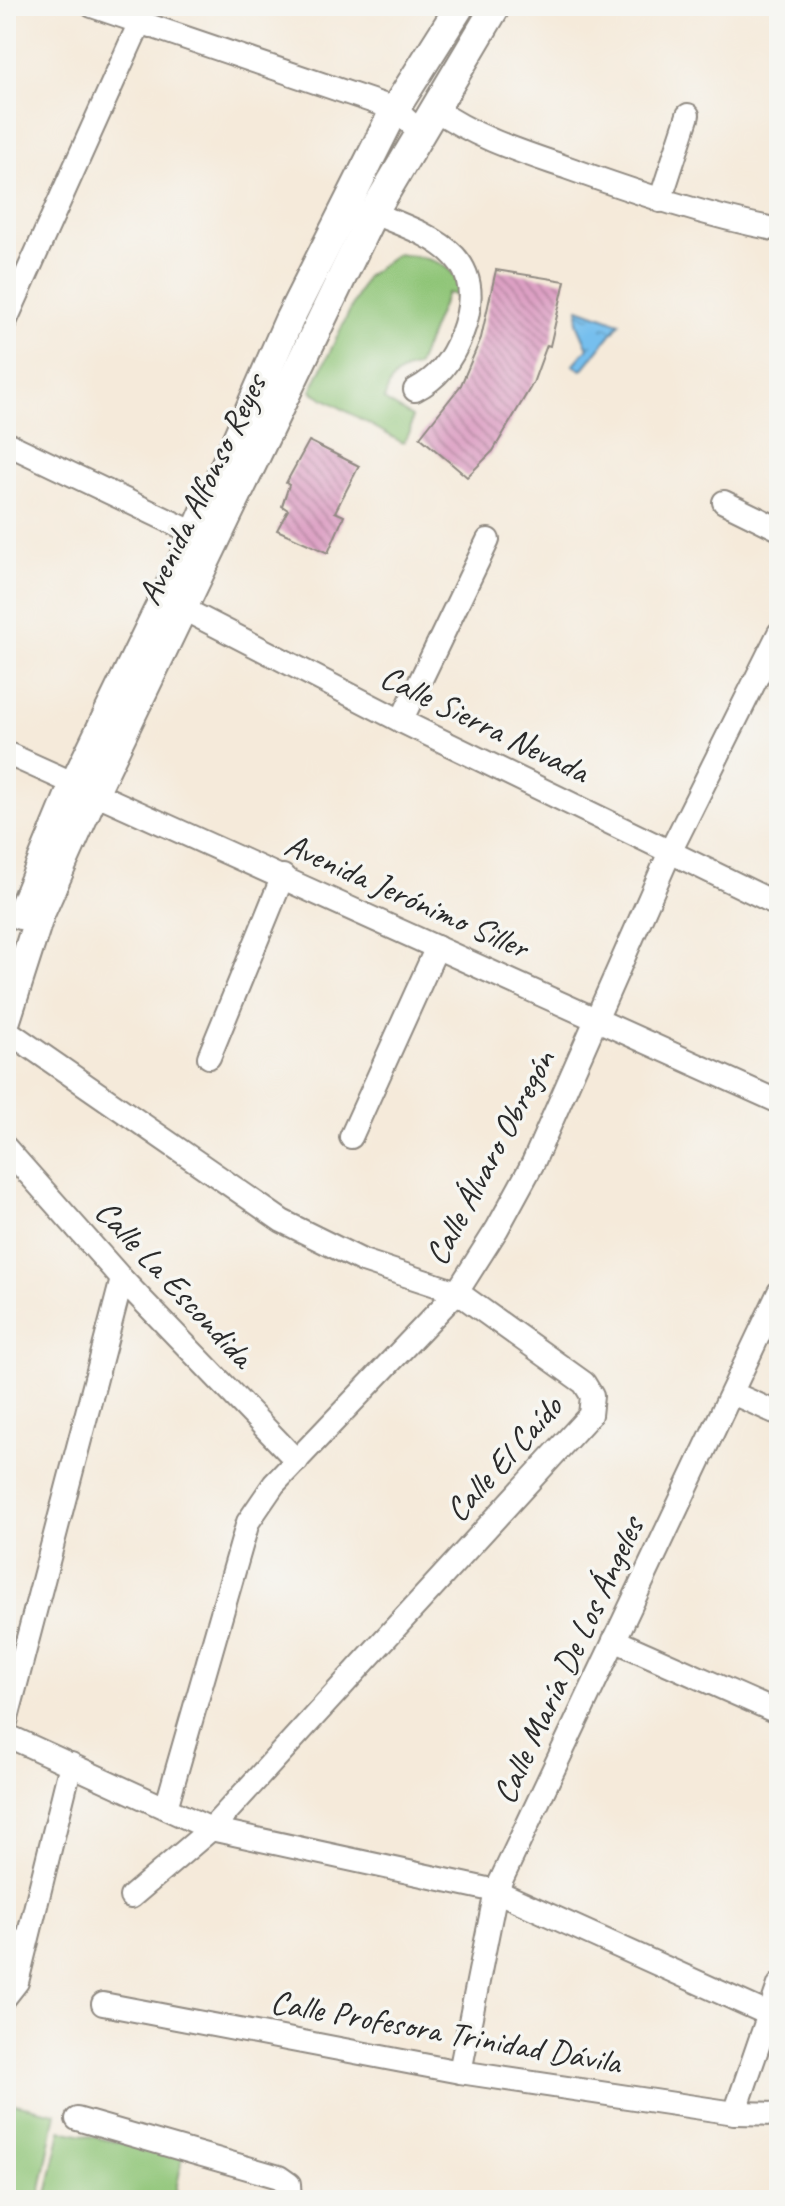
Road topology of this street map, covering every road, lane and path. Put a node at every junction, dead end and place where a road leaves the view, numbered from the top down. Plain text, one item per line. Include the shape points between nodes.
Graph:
1 (92, 6) edge
2 (460, 6) edge
3 (496, 6) edge
4 (140, 22) junction
5 (395, 109) junction
6 (688, 115) dead end
7 (428, 121) junction
8 (660, 201) junction
9 (373, 213) junction
10 (779, 230) edge
11 (6, 320) edge
12 (415, 390) dead end
13 (6, 443) edge
14 (724, 502) dead end
15 (779, 529) edge
16 (205, 538) junction
17 (488, 540) dead end
18 (174, 604) junction
19 (779, 633) edge
20 (401, 721) junction
21 (6, 753) edge
22 (84, 789) junction
23 (670, 852) junction
24 (283, 876) junction
25 (779, 905) edge
26 (437, 947) junction
27 (6, 954) edge
28 (598, 1018) junction
29 (6, 1020) edge
30 (6, 1030) edge
31 (209, 1057) dead end
32 (779, 1102) edge
33 (351, 1137) dead end
34 (6, 1148) edge
35 (122, 1279) junction
36 (457, 1292) junction
37 (779, 1292) edge
38 (732, 1393) junction
39 (779, 1414) edge
40 (297, 1461) junction
41 (614, 1640) junction
42 (779, 1713) edge
43 (6, 1722) edge
44 (6, 1735) edge
45 (71, 1764) junction
46 (166, 1808) junction
47 (211, 1829) junction
48 (496, 1891) junction
49 (131, 1897) dead end
50 (779, 1985) edge
51 (6, 1996) edge
52 (103, 2004) dead end
53 (773, 2016) edge
54 (460, 2072) junction
55 (735, 2113) junction
56 (779, 2114) edge
57 (77, 2119) dead end
58 (290, 2200) edge

1 - 4 street
2 - 5 main road, Avenida Alfonso Reyes
3 - 7 main road, Avenida Alfonso Reyes
4 - 5 street
4 - 11 street
5 - 7 street
5 - 16 main road, Avenida Alfonso Reyes via 289,320
6 - 8 street
7 - 8 street
7 - 9 main road, Avenida Alfonso Reyes
8 - 10 street
9 - 12 street via 431,238 469,275 471,302 455,351 433,381
9 - 16 main road, Avenida Alfonso Reyes
13 - 16 street
14 - 15 street
16 - 18 main road, Avenida Alfonso Reyes
17 - 20 street
18 - 20 street, Calle Sierra Nevada
18 - 22 main road, Avenida Alfonso Reyes
19 - 23 street, Calle Álvaro Obregón
20 - 23 street, Calle Sierra Nevada
21 - 22 street, Avenida Jerónimo Siller
22 - 24 street, Avenida Jerónimo Siller
22 - 27 main road, Avenida Alfonso Reyes
22 - 29 main road, Avenida Alfonso Reyes
23 - 25 street, Calle Sierra Nevada
23 - 28 street, Calle Álvaro Obregón
24 - 26 street, Avenida Jerónimo Siller
24 - 31 street
26 - 28 street, Avenida Jerónimo Siller
26 - 33 street
28 - 32 street, Avenida Jerónimo Siller
28 - 36 street, Calle Álvaro Obregón via 533,1163
30 - 36 street, Calle El Caído via 282,1221 363,1261
34 - 35 street, Calle La Escondida
35 - 40 street, Calle La Escondida
35 - 43 street
36 - 40 street, Calle Álvaro Obregón
36 - 47 street, Calle El Caído via 584,1383 592,1396 590,1415
37 - 38 street, Calle María De Los Ángeles
38 - 39 street
38 - 41 street, Calle María De Los Ángeles
40 - 46 street, Calle Álvaro Obregón via 266,1493 248,1522
41 - 42 street
41 - 48 street, Calle María De Los Ángeles
44 - 45 street
45 - 46 street
45 - 51 street via 17,1982
46 - 47 street
47 - 48 street
47 - 49 street
48 - 53 street
48 - 54 street, Calle María De Los Ángeles
50 - 53 street
52 - 54 street, Calle Profesora Trinidad Dávila
53 - 55 street
54 - 55 street, Calle Profesora Trinidad Dávila
55 - 56 street, Calle Profesora Trinidad Dávila
57 - 58 street via 279,2177 289,2184

